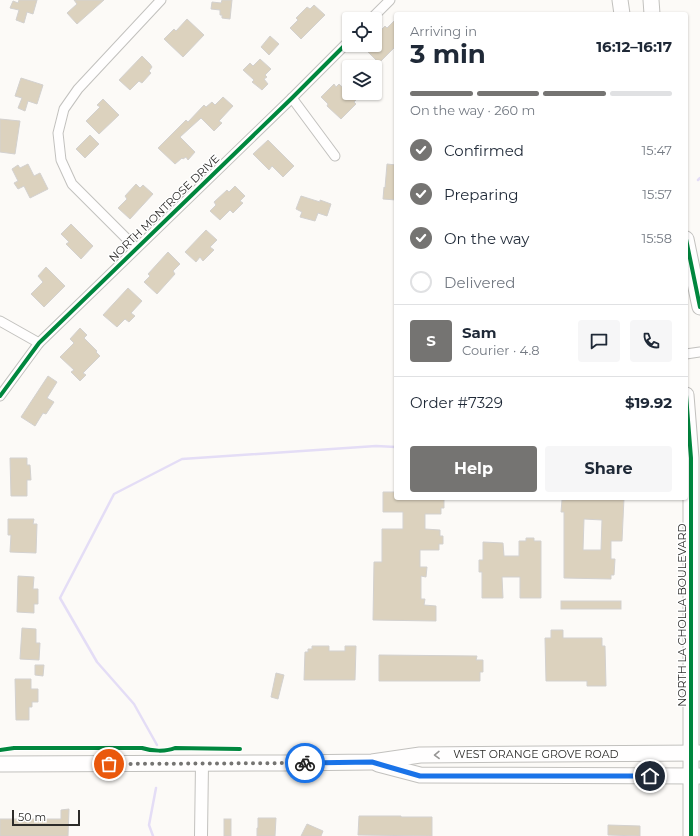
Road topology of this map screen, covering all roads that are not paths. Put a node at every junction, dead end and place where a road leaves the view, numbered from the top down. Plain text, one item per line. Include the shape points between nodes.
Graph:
1 (161, 0) edge
2 (390, 0) edge
3 (620, 0) edge
4 (650, 0) edge
5 (378, 12) edge
6 (622, 12) edge
7 (652, 12) edge
8 (342, 48) edge
9 (292, 98) junction
10 (335, 156) dead end
11 (136, 248) junction
12 (688, 249) edge
13 (700, 307) edge
14 (0, 321) edge
15 (39, 343) junction
16 (700, 352) edge
17 (688, 354) edge
18 (0, 396) edge
19 (688, 420) edge
20 (696, 753) edge
21 (372, 762) junction
22 (0, 764) edge
23 (202, 764) junction
24 (696, 776) edge
25 (202, 836) edge
26 (691, 836) edge

1 - 11 street via 78,89 64,109 58,133 61,160 72,184
2 - 5 street
3 - 6 main road
4 - 7 main road
8 - 9 street, NORTH MONTROSE DRIVE
9 - 10 street
9 - 11 street, NORTH MONTROSE DRIVE
11 - 15 street, NORTH MONTROSE DRIVE
12 - 13 main road
14 - 15 street
15 - 18 street, NORTH MONTROSE DRIVE
16 - 17 street
19 - 20 main road, NORTH LA CHOLLA BOULEVARD via 691,458
20 -> 21 main road, WEST ORANGE GROVE ROAD via 420,755
20 - 24 main road, NORTH LA CHOLLA BOULEVARD
21 - 23 main road, WEST ORANGE GROVE ROAD
21 - 24 main road, WEST ORANGE GROVE ROAD via 420,776
22 - 23 main road, WEST ORANGE GROVE ROAD
23 - 25 street
24 - 26 main road, NORTH LA CHOLLA BOULEVARD

